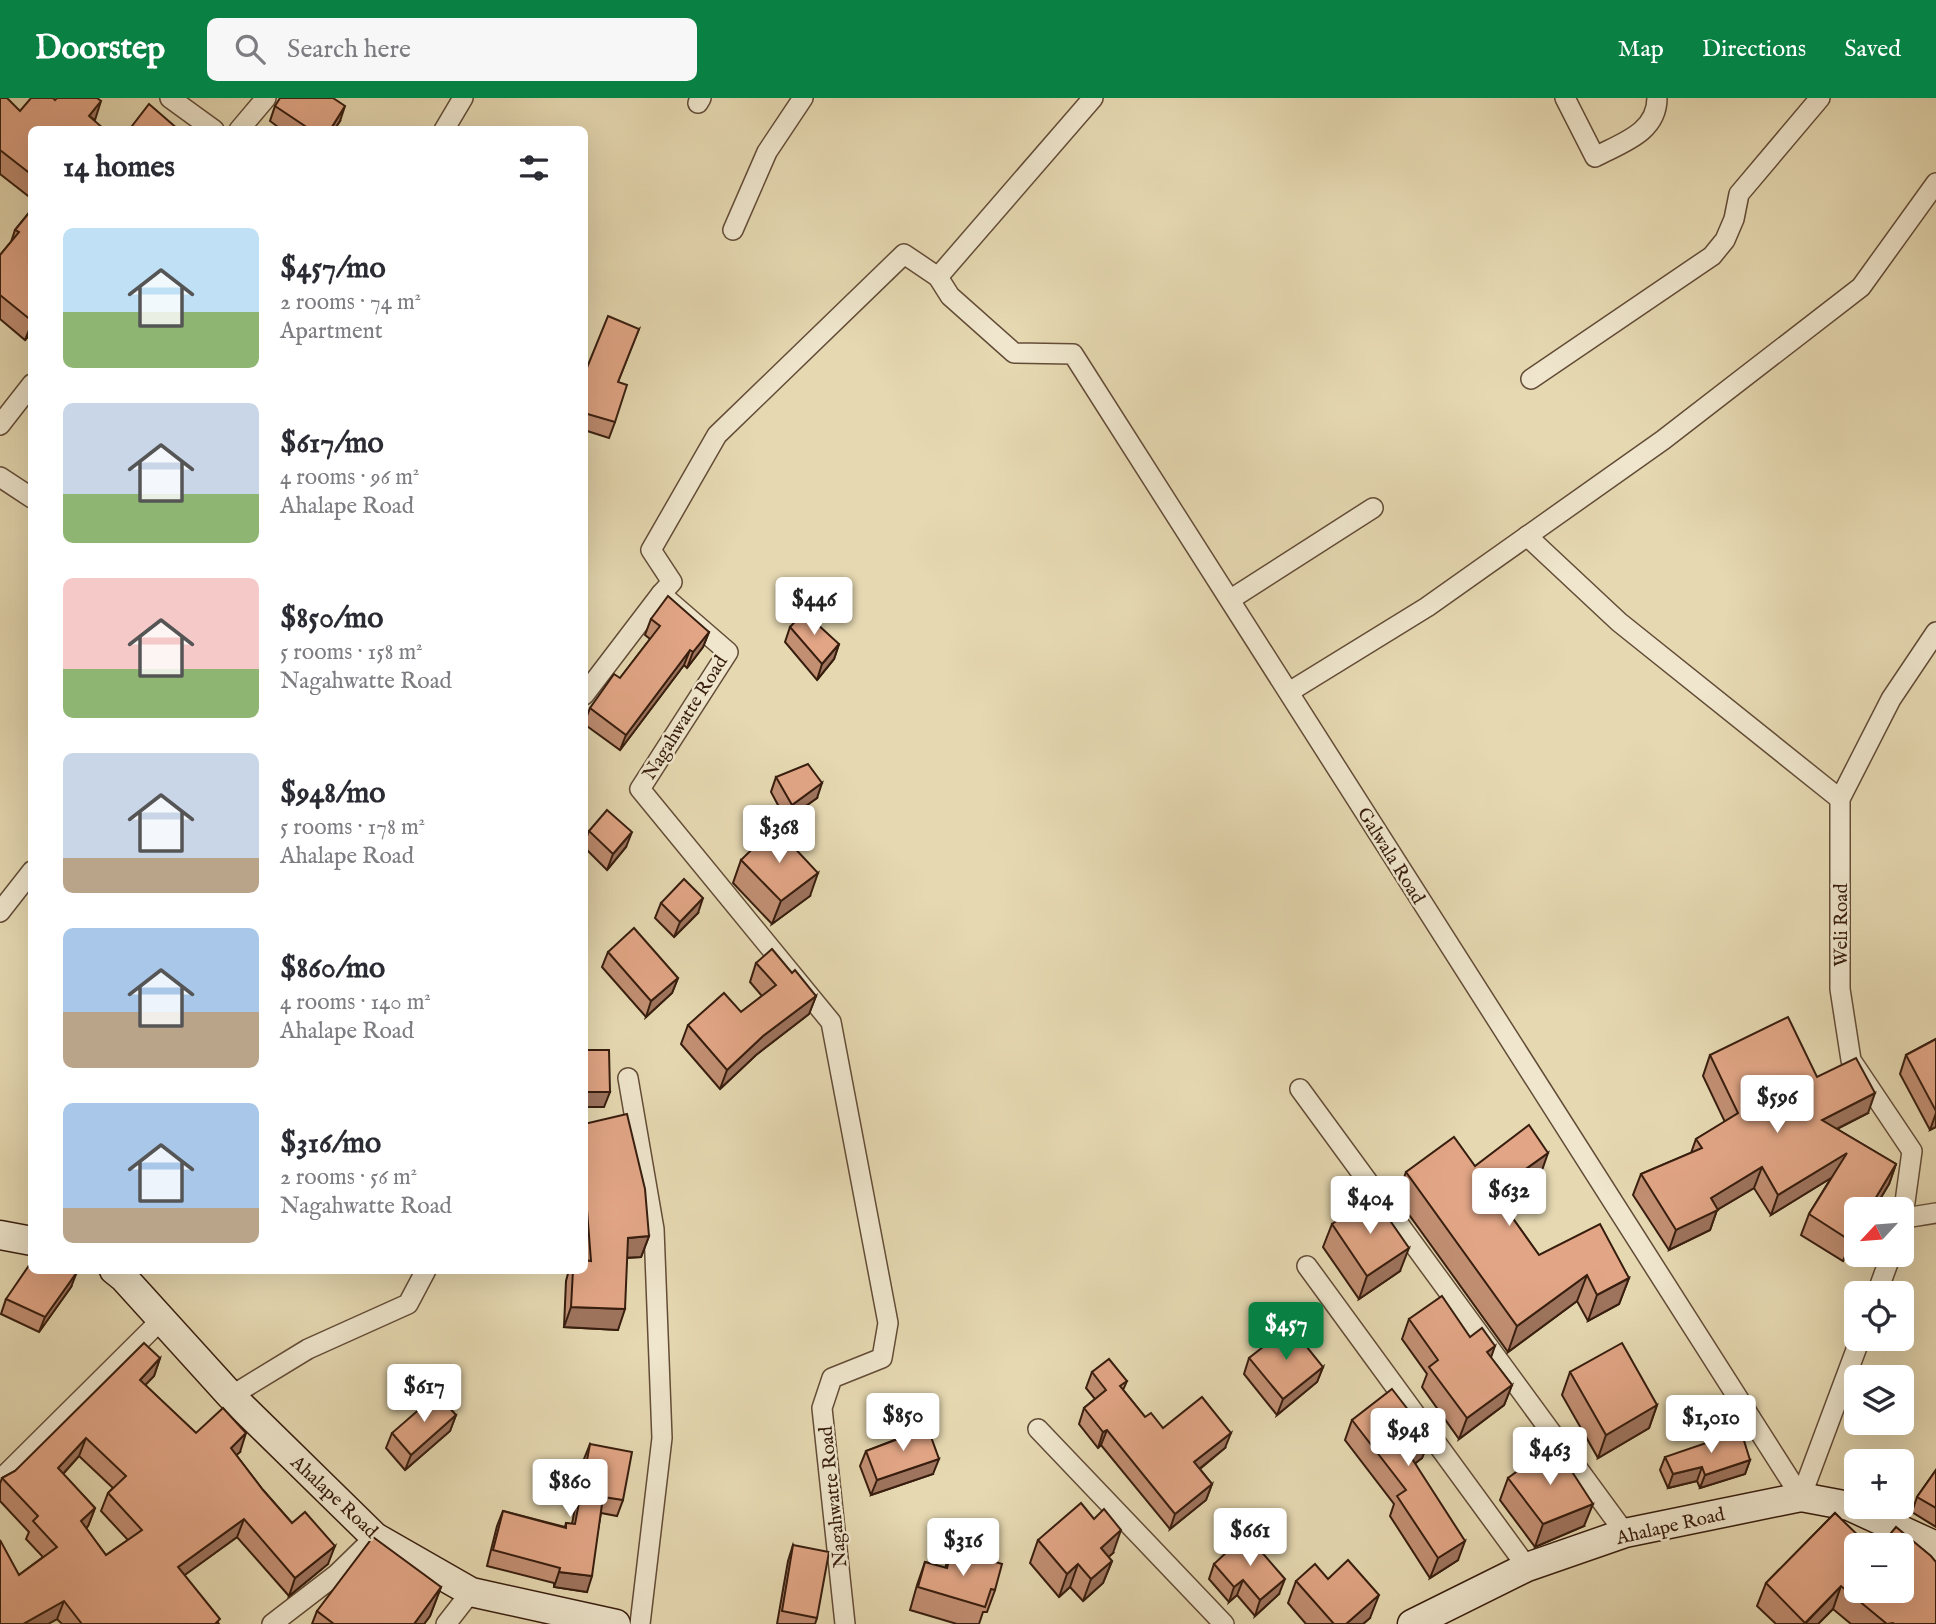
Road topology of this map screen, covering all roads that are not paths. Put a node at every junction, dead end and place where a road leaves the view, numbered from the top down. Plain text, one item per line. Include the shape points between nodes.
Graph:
1 (170, 98) edge
2 (266, 98) edge
3 (463, 98) edge
4 (803, 98) edge
5 (1093, 98) edge
6 (1564, 98) edge
7 (1657, 98) edge
8 (1820, 98) edge
9 (208, 126) edge
10 (242, 126) edge
11 (446, 126) edge
12 (1936, 183) edge
13 (733, 230) dead end
14 (938, 276) junction
15 (1531, 379) dead end
16 (28, 389) edge
17 (0, 425) edge
18 (0, 477) edge
19 (28, 495) edge
20 (1373, 508) dead end
21 (1527, 536) junction
22 (661, 594) junction
23 (1231, 599) junction
24 (1936, 632) edge
25 (588, 690) edge
26 (1289, 692) junction
27 (1840, 799) junction
28 (28, 876) edge
29 (0, 912) edge
30 (628, 1078) dead end
31 (1300, 1089) dead end
32 (1907, 1197) edge
33 (1936, 1213) edge
34 (1914, 1218) edge
35 (0, 1235) edge
36 (28, 1240) edge
37 (1307, 1266) dead end
38 (119, 1274) edge
39 (424, 1274) edge
40 (160, 1321) junction
41 (1856, 1351) edge
42 (231, 1396) junction
43 (1038, 1429) dead end
44 (0, 1480) edge
45 (1801, 1497) junction
46 (1625, 1533) junction
47 (376, 1537) junction
48 (1936, 1546) edge
49 (1527, 1567) junction
50 (471, 1592) junction
51 (272, 1624) edge
52 (446, 1624) edge
53 (616, 1624) edge
54 (640, 1624) edge
55 (845, 1624) edge
56 (1224, 1624) edge
57 (1412, 1624) edge

1 - 9 street
2 - 10 street
3 - 11 street
4 - 13 street via 766,152
5 - 14 street
6 - 7 street via 1595,157 1645,130 1657,110
8 - 15 street via 1739,194 1725,240 1712,256
12 - 21 street via 1861,287 1663,440
14 - 22 street via 904,254 717,435 651,550 672,582
14 - 23 street, Galwala Road via 950,296 1014,353 1073,354
16 - 17 street
18 - 19 street
20 - 23 street
21 - 26 street via 1427,607
21 - 27 street via 1619,622
22 - 25 street
22 - 55 street, Nagahwatte Road via 728,652 640,789 831,1022 888,1323 882,1358 832,1378 822,1408
23 - 26 street, Galwala Road
24 - 27 street, Weli Road via 1891,699
26 - 45 street, Galwala Road
27 - 32 street, Weli Road via 1840,989 1851,1060 1912,1151
28 - 29 street
30 - 54 street via 654,1229 662,1438
31 - 46 street
33 - 34 street
35 - 36 street
37 - 49 street
38 - 40 street, Ahalape Road
39 - 42 street via 408,1304 308,1349
40 - 42 street, Ahalape Road
40 - 44 street
41 - 45 street
42 - 47 street, Ahalape Road
43 - 56 street
45 - 46 street, Ahalape Road
45 - 48 street, Ahalape Road via 1849,1506
46 - 49 street, Ahalape Road
47 - 50 street, Ahalape Road
47 - 51 street
49 - 57 street, Ahalape Road
50 - 52 street
50 - 53 street, Ahalape Road

